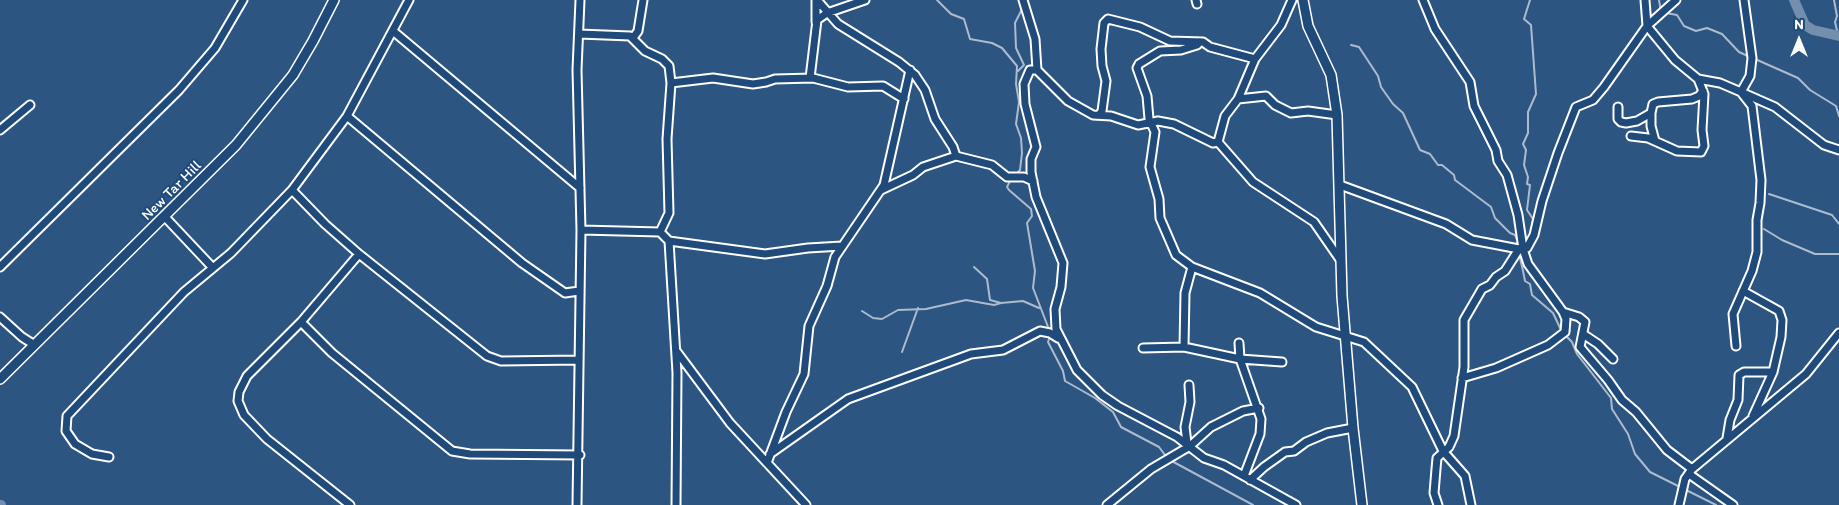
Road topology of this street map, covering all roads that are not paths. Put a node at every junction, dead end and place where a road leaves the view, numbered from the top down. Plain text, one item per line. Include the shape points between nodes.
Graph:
1 (243, 0) edge
2 (334, 0) edge
3 (409, 0) edge
4 (580, 0) edge
5 (643, 0) edge
6 (817, 0) edge
7 (865, 0) edge
8 (1023, 0) edge
9 (1292, 0) edge
10 (1304, 0) edge
11 (1423, 0) edge
12 (1645, 0) edge
13 (1676, 0) edge
14 (1744, 0) edge
15 (828, 13) junction
16 (816, 24) junction
17 (1646, 26) junction
18 (393, 31) junction
19 (579, 34) junction
20 (633, 38) junction
21 (1200, 42) junction
22 (1255, 59) junction
23 (910, 70) junction
24 (1037, 70) junction
25 (810, 78) junction
26 (1698, 80) junction
27 (671, 83) junction
28 (1703, 89) junction
29 (1741, 92) junction
30 (904, 99) junction
31 (1238, 99) junction
32 (30, 105) dead end
33 (1618, 107) dead end
34 (1652, 112) junction
35 (1099, 115) junction
36 (1337, 115) junction
37 (347, 116) junction
38 (1150, 122) junction
39 (0, 130) edge
40 (1631, 136) dead end
41 (1655, 141) junction
42 (1218, 142) junction
43 (1839, 150) edge
44 (956, 156) junction
45 (1033, 181) junction
46 (1340, 185) junction
47 (580, 188) junction
48 (292, 190) junction
49 (882, 190) junction
50 (165, 217) junction
51 (581, 230) junction
52 (660, 232) junction
53 (669, 242) junction
54 (842, 246) junction
55 (1521, 249) junction
56 (359, 254) junction
57 (1341, 260) junction
58 (0, 266) edge
59 (1192, 267) junction
60 (213, 268) junction
61 (1743, 291) junction
62 (579, 292) junction
63 (1563, 312) junction
64 (0, 317) edge
65 (301, 322) junction
66 (1839, 333) edge
67 (1583, 334) junction
68 (1058, 338) junction
69 (1345, 338) junction
70 (1239, 343) dead end
71 (33, 344) junction
72 (1736, 346) dead end
73 (1184, 347) junction
74 (1143, 348) dead end
75 (676, 352) junction
76 (1240, 359) junction
77 (1613, 359) dead end
78 (579, 360) junction
79 (1282, 362) dead end
80 (1773, 372) junction
81 (1462, 378) junction
82 (0, 379) edge
83 (1189, 385) dead end
84 (1259, 408) junction
85 (1753, 416) junction
86 (1353, 428) junction
87 (1727, 438) junction
88 (1189, 444) junction
89 (1443, 451) junction
90 (770, 454) junction
91 (580, 455) junction
92 (109, 457) dead end
93 (767, 463) junction
94 (1691, 472) junction
95 (1247, 478) junction
96 (350, 505) edge
97 (577, 505) edge
98 (676, 505) edge
99 (806, 505) edge
100 (1107, 505) edge
101 (1296, 505) edge
102 (1362, 505) edge
103 (1438, 505) edge
104 (1471, 505) edge
105 (1679, 505) edge
106 (1733, 505) edge

1 - 58 street via 215,48 179,90
2 - 50 street, New Tar Hill via 313,41 278,96 236,145
3 - 18 street
4 - 19 street
5 - 20 street via 638,31
6 - 15 street
6 - 16 street
7 - 15 street
8 - 24 street via 1035,39
9 - 22 street via 1274,37
10 - 36 street via 1308,26 1329,68
11 - 55 street via 1435,30 1470,82 1474,106 1496,150 1518,214
12 - 17 street
13 - 17 street
14 - 29 street via 1752,58 1750,76
15 - 16 street
15 - 23 street via 853,35
16 - 25 street
17 - 26 street via 1674,60
17 - 55 street via 1593,100 1576,107 1542,200 1534,235 1527,248
18 - 37 street
18 - 47 street
19 - 20 street
19 - 47 street
20 - 27 street via 645,51 666,62
21 - 22 street
21 - 35 street via 1170,41 1140,27 1106,20 1101,50 1106,81
21 - 38 street via 1182,50 1160,51 1139,64 1137,72 1147,96
22 - 31 street
23 - 30 street
23 - 44 street via 925,90 935,119
24 - 35 street via 1068,101 1085,112
24 - 45 street via 1027,73 1024,84 1025,104 1036,147 1031,159
25 - 27 street via 775,79 752,84 713,78
25 - 30 street via 848,87 883,86
26 - 28 street
26 - 29 street via 1720,83
27 - 52 street via 667,139 669,213
28 - 34 street via 1692,99 1658,102
28 - 41 street via 1704,146 1701,152 1677,151
29 - 43 street via 1774,107 1824,145
29 - 61 street via 1752,106 1761,180 1756,252
30 - 49 street
31 - 36 street via 1266,96 1291,113 1308,111
31 - 42 street via 1225,116
32 - 39 street
33 - 34 street via 1618,119 1626,123
34 - 41 street
35 - 38 street via 1138,125
36 - 46 street
37 - 48 street
37 - 62 street via 522,263 565,294
38 - 42 street via 1174,124 1210,142
38 - 59 street via 1155,135 1150,167 1159,199 1160,218 1176,255
40 - 41 street
42 - 57 street via 1253,182 1314,222
44 - 45 street via 992,165 1007,177 1024,177
44 - 49 street via 923,167
45 - 68 street via 1036,197 1063,263 1055,309
46 - 55 street via 1446,224 1472,240
46 - 57 street
47 - 51 street
48 - 56 street
48 - 60 street
49 - 54 street
50 - 60 street
50 - 71 street, New Tar Hill
51 - 52 street
51 - 62 street
52 - 53 street
53 - 54 street via 765,254
53 - 75 street
54 - 90 street via 809,326 804,374
55 - 63 street via 1539,281
55 - 81 street via 1506,271 1482,289 1465,317
56 - 65 street
56 - 78 street via 494,360
57 - 69 street
59 - 69 street via 1260,293 1316,328
59 - 73 street via 1185,293
60 - 92 street via 184,292 67,416 66,431 75,444 92,454
61 - 72 street via 1732,318
61 - 80 street via 1774,308 1781,316 1781,337
62 - 78 street
63 - 67 street via 1579,316 1585,322
63 - 81 street via 1567,328 1536,352
64 - 71 street
65 - 91 street via 328,350 452,450 470,454
65 - 96 street via 247,376 239,392 239,407 267,438
66 - 85 street via 1806,374
67 - 77 street
67 - 94 street via 1580,347 1622,400
68 - 88 street via 1076,370 1102,396
68 - 90 street via 1040,331 1003,350 971,354 848,399
69 - 86 street
69 - 89 street via 1360,339 1412,387
70 - 76 street
71 - 82 street, New Tar Hill
73 - 74 street
73 - 76 street
75 - 93 street via 729,421
75 - 98 street
76 - 79 street
76 - 84 street
78 - 91 street
80 - 85 street
80 - 87 street via 1744,372 1739,375 1738,400
81 - 89 street via 1454,436
83 - 88 street via 1190,402 1185,427
84 - 88 street via 1223,420
84 - 95 street via 1262,420 1260,434
85 - 87 street
86 - 95 street via 1306,442
86 - 102 street
87 - 94 street
88 - 95 street via 1204,458
88 - 100 street
89 - 103 street via 1437,458 1434,493
89 - 104 street via 1466,476
90 - 93 street
91 - 97 street
93 - 99 street
94 - 105 street via 1682,489
94 - 106 street
95 - 101 street

